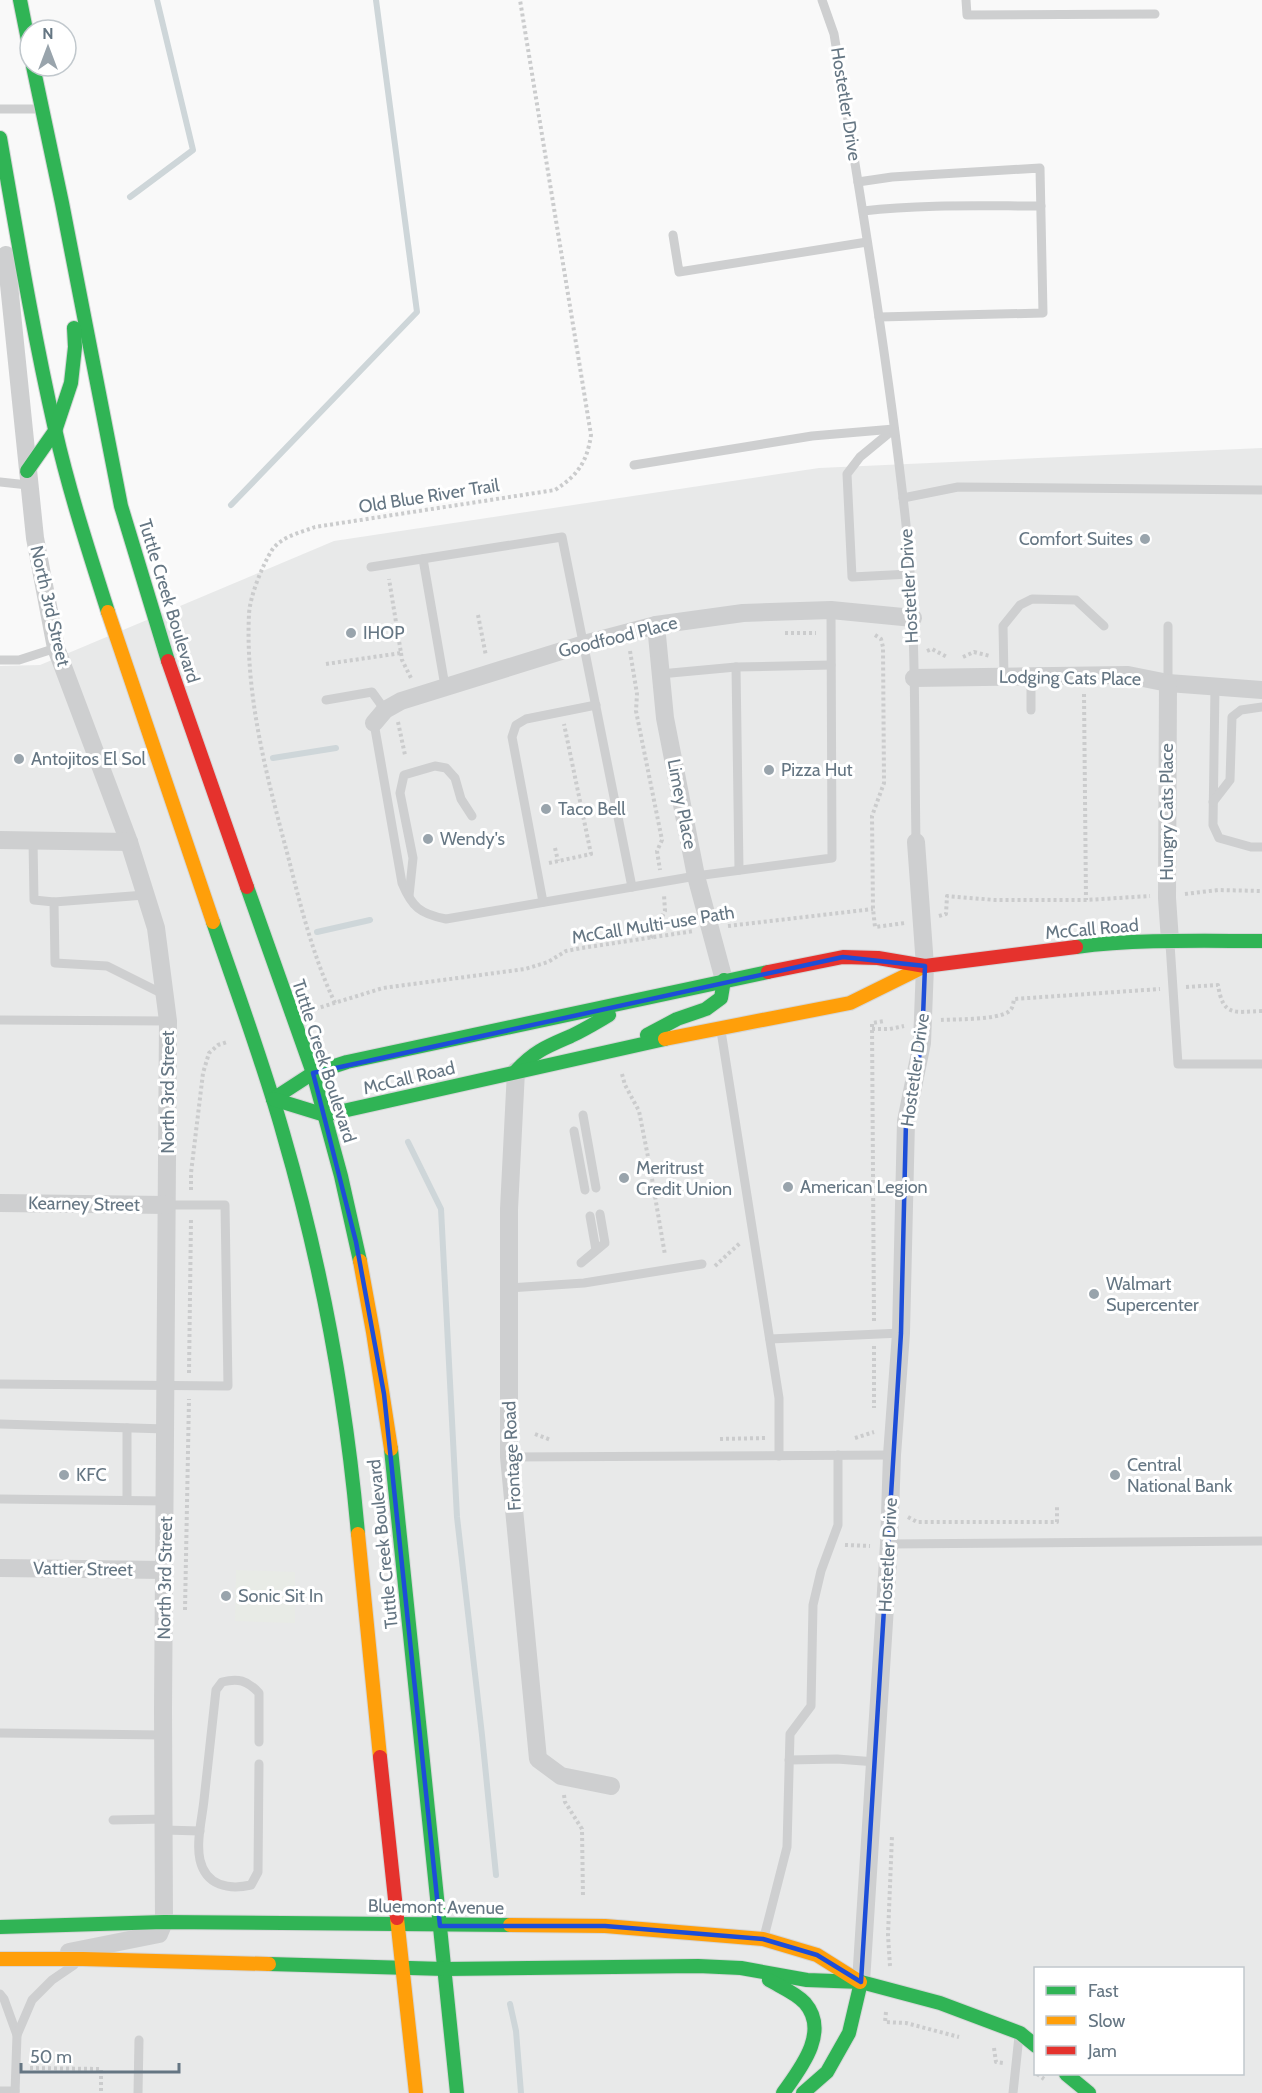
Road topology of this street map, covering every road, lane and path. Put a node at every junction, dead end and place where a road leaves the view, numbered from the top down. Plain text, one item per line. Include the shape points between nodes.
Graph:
1 (520, 0) edge
2 (822, 0) edge
3 (966, 0) edge
4 (21, 1) edge
5 (1155, 14) dead end
6 (24, 18) edge
7 (36, 78) edge
8 (42, 108) junction
9 (0, 109) edge
10 (1, 143) edge
11 (858, 182) junction
12 (1041, 206) junction
13 (863, 211) junction
14 (672, 236) dead end
15 (867, 242) junction
16 (72, 254) junction
17 (879, 316) junction
18 (894, 429) junction
19 (55, 431) junction
20 (634, 465) dead end
21 (28, 478) junction
22 (0, 482) edge
23 (1262, 490) edge
24 (903, 498) junction
25 (423, 559) junction
26 (371, 567) dead end
27 (910, 574) junction
28 (388, 576) dead end
29 (831, 610) junction
30 (913, 618) junction
31 (656, 625) junction
32 (1104, 626) dead end
33 (1168, 626) dead end
34 (584, 644) junction
35 (56, 648) junction
36 (630, 651) dead end
37 (0, 660) edge
38 (326, 664) dead end
39 (831, 665) junction
40 (736, 668) junction
41 (660, 674) junction
42 (1084, 676) junction
43 (1004, 677) junction
44 (1030, 677) junction
45 (914, 678) junction
46 (1168, 683) junction
47 (445, 686) junction
48 (1215, 687) junction
49 (1262, 690) edge
50 (326, 700) dead end
51 (596, 705) junction
52 (1262, 707) edge
53 (1031, 710) dead end
54 (562, 712) junction
55 (380, 717) junction
56 (1213, 802) junction
57 (582, 809) junction
58 (565, 812) dead end
59 (472, 816) dead end
60 (0, 840) edge
61 (33, 840) junction
62 (129, 842) junction
63 (916, 842) joint
64 (1262, 847) edge
65 (555, 848) dead end
66 (558, 861) junction
67 (1089, 862) dead end
68 (536, 865) junction
69 (1085, 868) junction
70 (739, 870) junction
71 (696, 876) junction
72 (662, 882) junction
73 (632, 887) junction
74 (1262, 891) edge
75 (146, 894) junction
76 (1167, 898) junction
77 (409, 899) junction
78 (1086, 900) junction
79 (54, 902) junction
80 (543, 902) junction
81 (946, 914) dead end
82 (711, 927) junction
83 (875, 927) dead end
84 (650, 938) junction
85 (1170, 941) junction
86 (1262, 941) edge
87 (925, 966) junction
88 (724, 980) junction
89 (1173, 988) junction
90 (165, 995) junction
91 (633, 1002) junction
92 (335, 1003) junction
93 (1262, 1011) edge
94 (293, 1019) junction
95 (0, 1020) edge
96 (168, 1021) junction
97 (884, 1021) dead end
98 (923, 1023) junction
99 (721, 1028) junction
100 (872, 1029) junction
101 (250, 1033) junction
102 (622, 1048) junction
103 (1262, 1064) edge
104 (516, 1071) junction
105 (313, 1074) junction
106 (622, 1074) dead end
107 (273, 1099) junction
108 (583, 1114) dead end
109 (325, 1115) junction
110 (574, 1131) dead end
111 (0, 1203) edge
112 (167, 1205) junction
113 (191, 1205) junction
114 (595, 1215) dead end
115 (754, 1240) junction
116 (581, 1263) dead end
117 (702, 1264) dead end
118 (668, 1270) junction
119 (711, 1270) dead end
120 (509, 1288) junction
121 (901, 1333) junction
122 (874, 1335) junction
123 (770, 1339) junction
124 (0, 1384) edge
125 (166, 1386) junction
126 (189, 1386) junction
127 (874, 1410) dead end
128 (874, 1421) dead end
129 (0, 1424) edge
130 (127, 1428) junction
131 (166, 1429) junction
132 (874, 1432) junction
133 (894, 1432) junction
134 (535, 1434) dead end
135 (779, 1437) junction
136 (846, 1438) dead end
137 (710, 1439) dead end
138 (555, 1440) dead end
139 (838, 1455) junction
140 (892, 1455) junction
141 (779, 1456) junction
142 (509, 1457) junction
143 (0, 1499) edge
144 (127, 1500) junction
145 (166, 1501) junction
146 (1057, 1505) dead end
147 (904, 1515) dead end
148 (1262, 1541) edge
149 (889, 1544) junction
150 (830, 1550) junction
151 (0, 1568) edge
152 (165, 1570) junction
153 (185, 1610) dead end
154 (0, 1733) edge
155 (114, 1734) junction
156 (164, 1735) junction
157 (259, 1742) dead end
158 (114, 1746) dead end
159 (789, 1760) junction
160 (876, 1762) junction
161 (259, 1764) dead end
162 (564, 1777) junction
163 (611, 1786) dead end
164 (113, 1820) dead end
165 (164, 1825) junction
166 (200, 1831) junction
167 (584, 1897) dead end
168 (164, 1922) junction
169 (396, 1924) junction
170 (440, 1926) junction
171 (0, 1927) edge
172 (763, 1939) junction
173 (0, 1959) edge
174 (38, 1959) junction
175 (83, 1959) junction
176 (402, 1968) junction
177 (741, 1968) junction
178 (445, 1969) junction
179 (861, 1982) junction
180 (0, 1994) edge
181 (885, 2022) dead end
182 (1020, 2032) junction
183 (17, 2035) junction
184 (962, 2037) dead end
185 (139, 2040) dead end
186 (1034, 2045) edge
187 (990, 2046) dead end
188 (30, 2058) dead end
189 (1015, 2066) junction
190 (29, 2068) junction
191 (1034, 2073) edge
192 (1068, 2075) edge
193 (29, 2076) dead end
194 (0, 2091) edge
195 (15, 2092) edge
196 (101, 2093) edge
197 (138, 2093) edge
198 (416, 2093) edge
199 (457, 2093) edge
200 (783, 2093) edge
201 (803, 2093) edge
202 (1012, 2093) edge
203 (1089, 2093) edge

1 - 92 path, Old Blue River Trail via 591,435 588,454 573,479 555,490 315,527 282,540 260,574 249,612 250,674 266,774 324,981
2 - 11 lane, Hostetler Drive via 834,34
3 - 5 lane via 967,15
4 - 6 main road
7 - 8 main road, Tuttle Creek Boulevard
8 - 9 lane
8 - 16 main road, Tuttle Creek Boulevard
10 - 19 main road, Tuttle Creek Boulevard
10 - 21 street, North 3rd Street via 2,221
11 - 12 lane via 1040,168
11 - 13 lane, Hostetler Drive
12 - 13 lane via 932,206
12 - 17 lane via 1043,313
13 - 15 lane, Hostetler Drive
14 - 15 lane via 679,272
15 - 17 lane, Hostetler Drive
16 - 19 main road via 75,347 71,382
16 - 94 main road, Tuttle Creek Boulevard via 122,506 150,605
17 - 18 lane, Hostetler Drive
18 - 20 lane via 812,436
18 - 24 lane, Hostetler Drive
18 - 27 lane via 860,457 847,474 852,577
19 - 21 main road
19 - 101 main road, Tuttle Creek Boulevard via 119,647
21 - 22 lane
21 - 35 street, North 3rd Street
23 - 24 lane via 958,488
24 - 27 lane, Hostetler Drive
25 - 26 lane
25 - 34 lane via 562,537
25 - 47 lane
27 - 30 lane, Hostetler Drive
28 - 38 path via 400,653
29 - 30 street, Goodfood Place
29 - 31 street, Goodfood Place via 743,614
29 - 39 lane
30 - 45 lane, Hostetler Drive
31 - 34 street, Goodfood Place
31 - 41 street, Limey Place
32 - 43 lane via 1076,600 1032,599 1020,605 1003,626
33 - 46 lane
34 - 47 street, Goodfood Place
34 - 51 lane
35 - 37 lane via 19,660
35 - 62 street, North 3rd Street
36 - 72 path via 636,711 662,840 657,851
39 - 40 lane
39 - 70 lane via 832,858
40 - 41 lane
40 - 70 lane
41 - 71 street, Limey Place
42 - 44 street, Lodging Cats Place
42 - 46 street, Lodging Cats Place via 1128,675
42 - 69 path
43 - 44 street, Lodging Cats Place
43 - 45 street, Lodging Cats Place
44 - 53 lane
45 - 63 lane, Hostetler Drive
46 - 48 street, Lodging Cats Place
46 - 76 street, Hungry Cats Place
47 - 55 street, Goodfood Place via 400,701
48 - 49 street, Lodging Cats Place
48 - 56 lane
50 - 55 lane via 372,692
51 - 54 lane
51 - 73 lane
52 - 56 lane via 1240,710 1232,717 1230,780
54 - 57 path
54 - 68 lane via 526,719 516,725 512,737
55 - 77 lane via 381,761 402,883
56 - 64 lane via 1213,825 1220,838
57 - 58 path
57 - 66 path via 591,854
59 - 77 lane via 461,799 455,778 446,768 435,766 404,775 400,793 412,858
60 - 61 street
61 - 62 street
61 - 79 lane via 34,900
62 - 75 street, North 3rd Street
63 - 87 street, Hostetler Drive
65 - 66 path
66 - 68 path
67 - 69 path
68 - 80 lane
69 - 78 path
70 - 71 lane
71 - 72 lane
71 - 82 street, Limey Place
72 - 73 lane
72 - 84 path via 665,911
73 - 80 lane
74 - 76 path via 1218,890
75 - 79 lane
75 - 90 street, North 3rd Street via 156,927
76 - 78 path
76 - 85 street, Hungry Cats Place
77 - 80 lane via 427,915 446,919
78 - 81 path via 947,896
79 - 90 lane via 55,963 107,966
82 - 83 path, McCall Multi-use Path via 873,909
82 - 84 path, McCall Multi-use Path
82 - 88 street, Limey Place
84 - 92 path, McCall Multi-use Path via 566,951 525,969 383,988
85 - 86 main road, McCall Road
85 - 87 main road, McCall Road via 1101,944
85 - 89 lane
87 - 88 main road, McCall Road via 843,957
87 - 98 street, Hostetler Drive
87 - 99 main road, McCall Road via 850,1003
88 - 91 main road, McCall Road
88 - 102 main road via 721,998 706,1009 677,1019
89 - 93 path via 1218,985 1224,1008 1232,1012
89 - 98 path via 1014,999 1008,1012 988,1018
89 - 103 lane via 1178,1064
90 - 96 street, North 3rd Street
91 - 104 main road via 573,1035 545,1045 530,1054
91 - 105 main road, McCall Road via 347,1062
92 - 94 path, McCall Multi-use Path
94 - 105 main road, Tuttle Creek Boulevard
95 - 96 lane
96 - 112 street, North 3rd Street
97 - 100 path via 872,1023
98 - 100 path
98 - 121 street, Hostetler Drive via 906,1120
99 - 102 main road, McCall Road
99 - 115 lane
100 - 122 path
101 - 107 main road, Tuttle Creek Boulevard
101 - 113 path via 218,1045 209,1053 191,1173
102 - 104 main road, McCall Road
104 - 109 main road, McCall Road
104 - 120 street, Frontage Road
105 - 107 main road, McCall Road
105 - 109 main road, Tuttle Creek Boulevard
106 - 118 path via 639,1111
107 - 109 main road
107 - 169 main road, Tuttle Creek Boulevard via 312,1238 340,1381 375,1691
108 - 110 lane via 590,1189
109 - 170 main road, Tuttle Creek Boulevard via 369,1303 384,1394
111 - 112 street, Kearney Street
112 - 113 lane
112 - 125 street, North 3rd Street
113 - 126 path
113 - 126 lane via 225,1205 228,1386
114 - 116 lane via 605,1243
115 - 119 path via 740,1243
115 - 123 lane
117 - 118 lane
118 - 120 lane via 584,1283
120 - 142 street, Frontage Road
121 - 122 lane
121 - 133 street, Hostetler Drive
122 - 123 lane
122 - 127 path
123 - 135 lane via 779,1398
124 - 125 lane
125 - 126 lane
125 - 131 street, North 3rd Street
126 - 153 path
128 - 132 path
129 - 130 lane
130 - 131 lane
130 - 144 lane
131 - 145 street, North 3rd Street
132 - 133 path
132 - 136 path
133 - 140 street, Hostetler Drive
134 - 138 path
135 - 137 path
135 - 141 lane
139 - 140 lane
139 - 141 lane
139 - 150 lane via 838,1525
140 - 149 street, Hostetler Drive
141 - 142 lane
142 - 162 street, Frontage Road via 538,1759
143 - 144 lane
144 - 145 lane
145 - 152 street, North 3rd Street
146 - 147 path via 1057,1522 917,1522
148 - 149 lane
149 - 150 path via 847,1544
149 - 160 street, Hostetler Drive
150 - 159 lane via 813,1605 811,1706 790,1734
151 - 152 street, Vattier Street
152 - 156 street, North 3rd Street
154 - 155 lane
155 - 156 lane
155 - 158 lane
156 - 165 street, North 3rd Street
157 - 166 lane via 259,1693 236,1678 222,1682 216,1690
159 - 160 lane
159 - 172 lane via 788,1847
160 - 179 street, Hostetler Drive
161 - 166 lane via 258,1872 251,1885 227,1888 206,1873 200,1860
162 - 163 street, Frontage Road
162 - 167 path via 565,1802 582,1829
164 - 165 lane
165 - 166 lane
165 - 168 street, North 3rd Street
168 - 169 main road, Bluemont Avenue
168 - 171 main road, Bluemont Avenue
168 - 174 street via 159,1934
169 - 170 main road, Bluemont Avenue
169 - 176 main road, Tuttle Creek Boulevard
170 - 172 main road, Bluemont Avenue via 604,1926
170 - 178 main road, Tuttle Creek Boulevard
172 - 179 main road, Bluemont Avenue via 817,1955
173 - 174 main road, Bluemont Avenue
174 - 175 main road, Bluemont Avenue
175 - 176 main road, Bluemont Avenue
175 - 183 lane via 52,1980 32,2000
176 - 178 main road, Bluemont Avenue
176 - 198 main road, Tuttle Creek Boulevard
177 - 178 main road, Bluemont Avenue via 698,1965
177 - 179 main road, Bluemont Avenue via 807,1980
177 - 200 main road via 803,2000 814,2019 815,2039 805,2062
178 - 199 main road, Tuttle Creek Boulevard
179 - 182 main road, Bluemont Avenue via 940,2003
179 - 201 main road, Hostetler Drive via 849,2033 827,2072
180 - 183 lane
181 - 184 path via 906,2023
182 - 186 main road, Bluemont Avenue
182 - 189 lane
183 - 195 lane
185 - 197 lane
187 - 189 path via 996,2049 996,2062
188 - 190 path
189 - 191 path
189 - 202 lane
190 - 193 path
190 - 196 path via 102,2069
192 - 203 main road
194 - 195 lane

